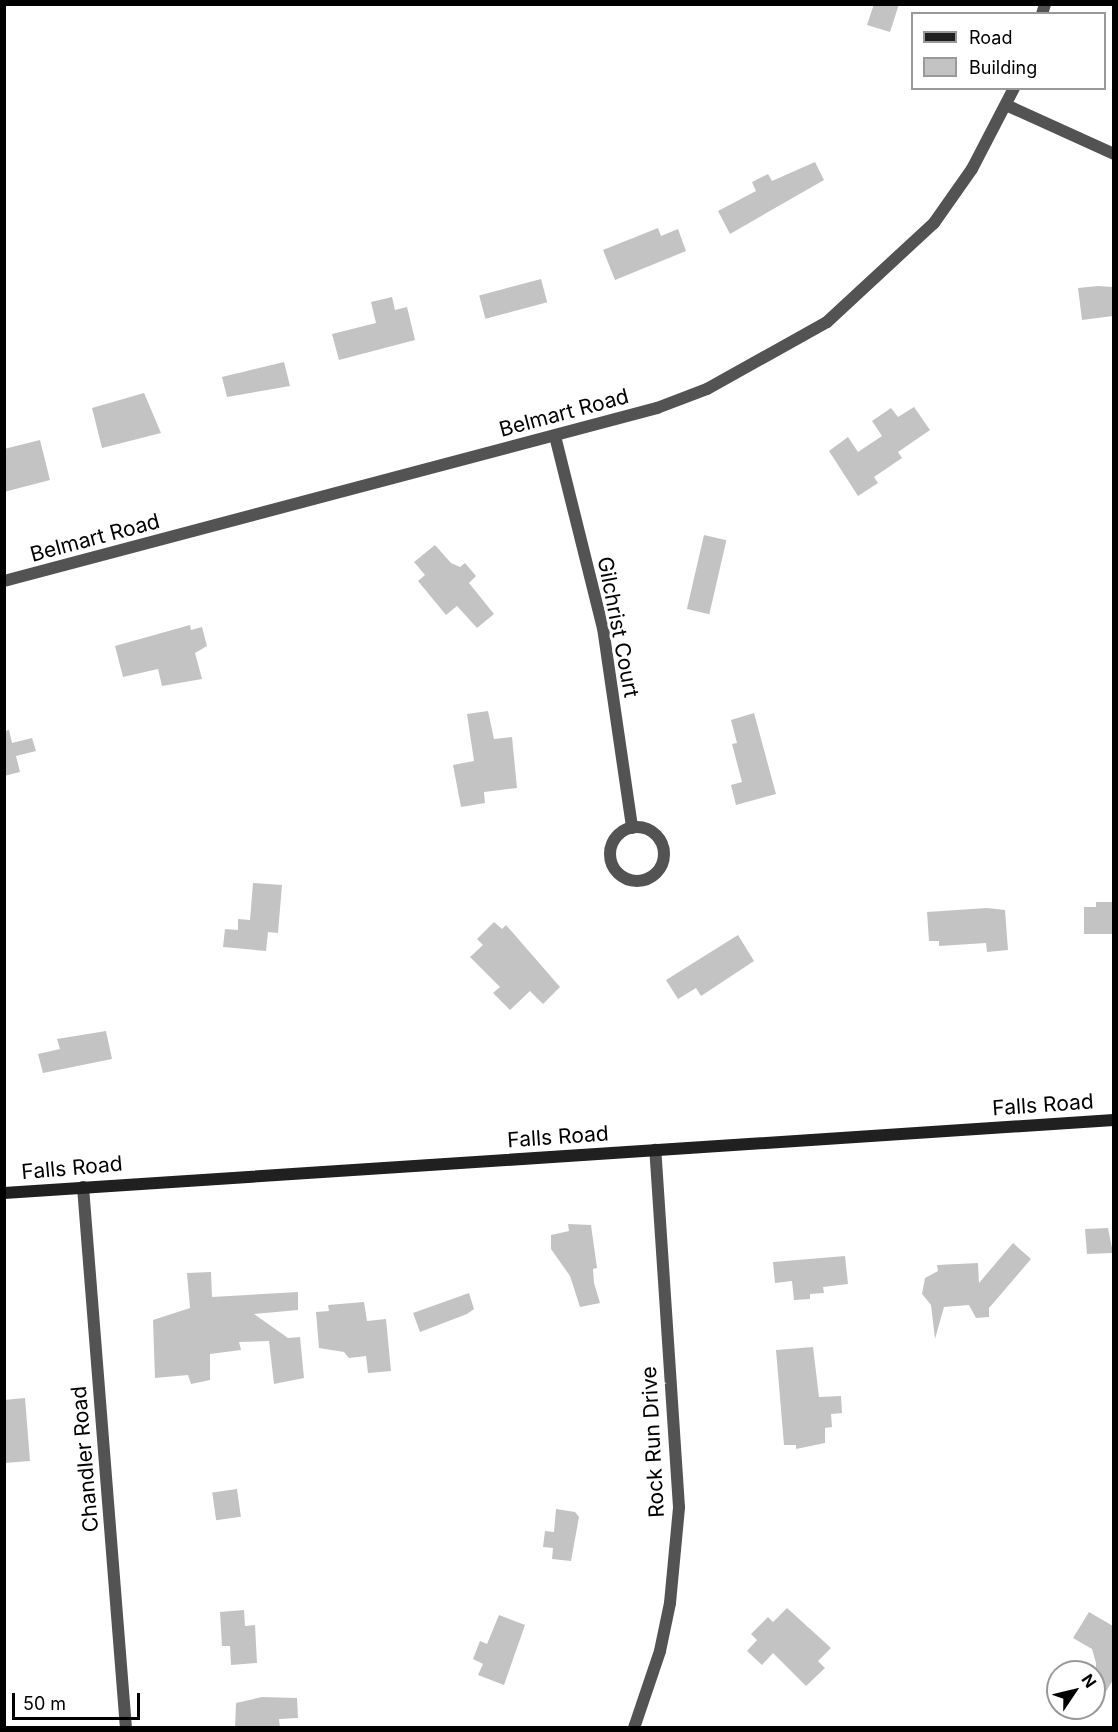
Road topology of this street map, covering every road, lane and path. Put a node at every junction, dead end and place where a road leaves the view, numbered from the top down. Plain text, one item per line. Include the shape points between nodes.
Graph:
1 (1013, 90) edge
2 (1006, 105) junction
3 (1113, 154) edge
4 (555, 436) junction
5 (4, 581) edge
6 (632, 828) junction
7 (1113, 1120) edge
8 (655, 1150) junction
9 (83, 1187) junction
10 (4, 1193) edge
11 (126, 1728) edge
12 (634, 1728) edge

1 - 2 street, Belmart Road
2 - 3 street
2 - 4 street, Belmart Road via 972,168 933,223 827,322 707,390
4 - 5 street, Belmart Road
4 - 6 street, Gilchrist Court via 603,628
6 - 6 street via 617,836 611,861 621,876 638,881 655,875 664,851 657,836
7 - 8 main road, Falls Road
8 - 9 main road, Falls Road
8 - 12 street, Rock Run Drive via 679,1507 670,1603 660,1651
9 - 10 main road, Falls Road
9 - 11 street, Chandler Road

